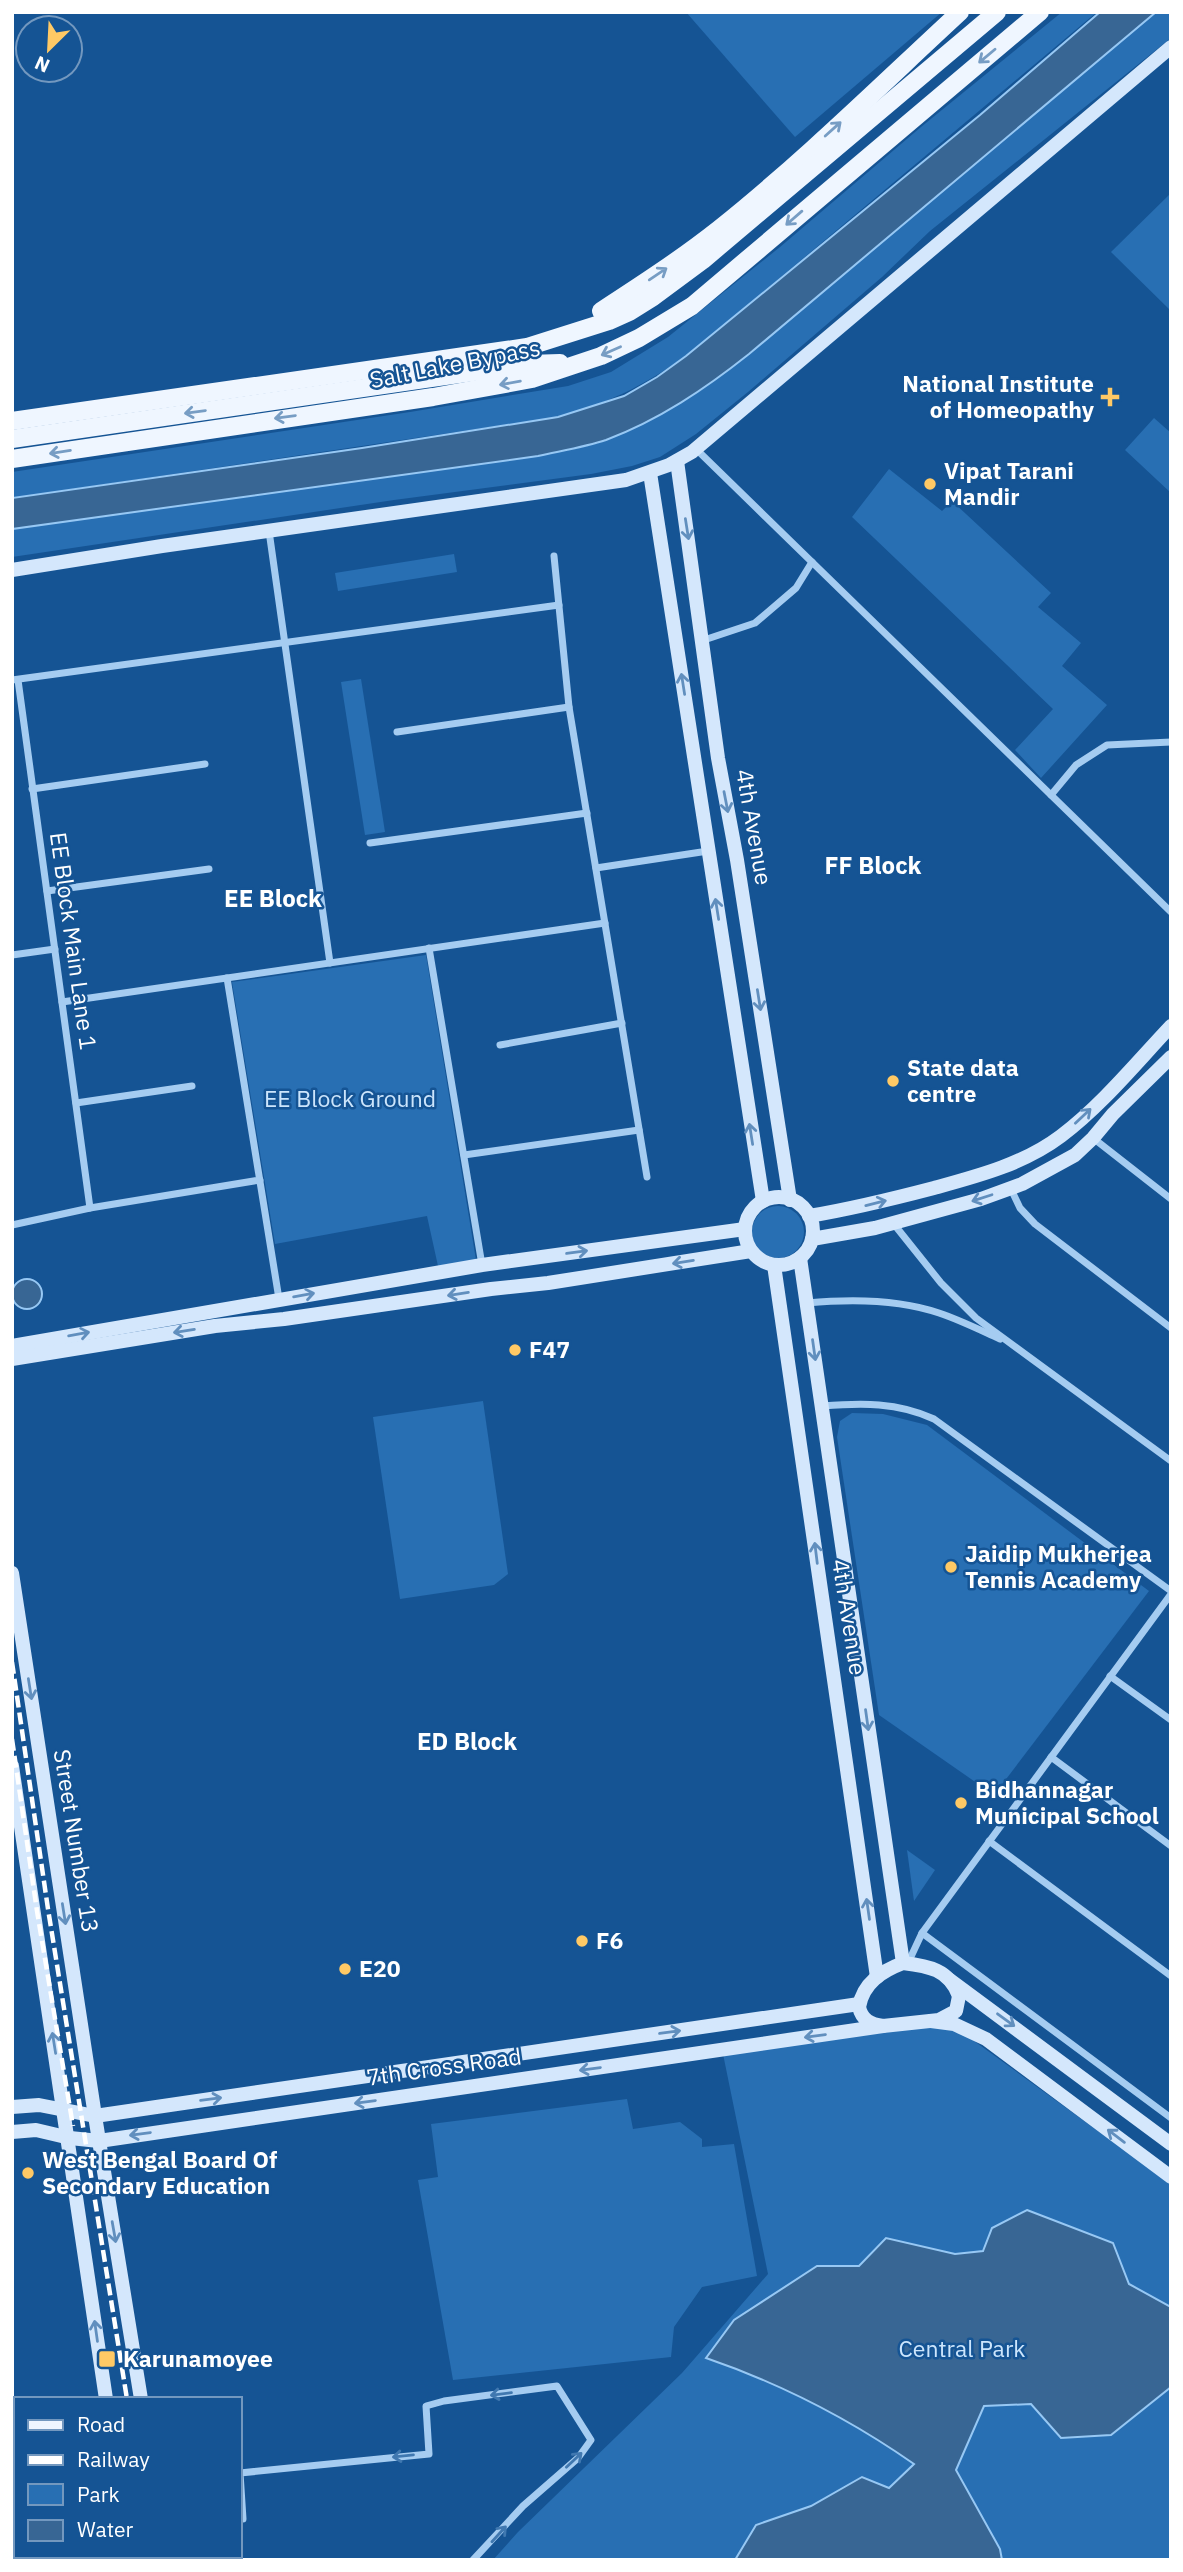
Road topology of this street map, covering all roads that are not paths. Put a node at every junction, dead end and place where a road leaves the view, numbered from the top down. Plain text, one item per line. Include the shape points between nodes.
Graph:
1 (960, 12) edge
2 (997, 12) edge
3 (1040, 12) edge
4 (975, 32) junction
5 (930, 40) junction
6 (1171, 47) edge
7 (787, 170) junction
8 (806, 173) junction
9 (821, 195) junction
10 (775, 198) junction
11 (601, 311) joint
12 (589, 327) junction
13 (528, 356) junction
14 (575, 363) junction
15 (12, 421) edge
16 (12, 439) edge
17 (695, 448) junction
18 (12, 459) edge
19 (677, 461) junction
20 (650, 473) junction
21 (269, 531) junction
22 (554, 556) dead end
23 (812, 562) junction
24 (12, 570) edge
25 (559, 604) junction
26 (704, 640) junction
27 (284, 643) junction
28 (15, 680) edge
29 (569, 707) junction
30 (397, 732) dead end
31 (1171, 742) edge
32 (718, 758) junction
33 (695, 761) junction
34 (205, 764) dead end
35 (32, 789) junction
36 (1051, 795) junction
37 (587, 813) junction
38 (370, 843) dead end
39 (708, 851) junction
40 (596, 868) junction
41 (209, 869) dead end
42 (47, 891) junction
43 (1171, 912) edge
44 (605, 923) junction
45 (429, 948) junction
46 (55, 949) junction
47 (12, 955) edge
48 (330, 963) junction
49 (227, 978) junction
50 (62, 1002) junction
51 (622, 1023) junction
52 (1171, 1026) edge
53 (500, 1045) dead end
54 (1168, 1064) edge
55 (192, 1087) dead end
56 (76, 1103) junction
57 (639, 1130) junction
58 (1093, 1138) junction
59 (464, 1155) junction
60 (646, 1177) dead end
61 (260, 1180) junction
62 (1011, 1189) junction
63 (1171, 1199) edge
64 (790, 1200) junction
65 (763, 1201) junction
66 (90, 1208) junction
67 (809, 1216) junction
68 (893, 1223) junction
69 (12, 1225) edge
70 (745, 1229) junction
71 (812, 1238) junction
72 (751, 1251) junction
73 (543, 1256) junction
74 (800, 1258) junction
75 (482, 1265) junction
76 (774, 1265) junction
77 (548, 1283) junction
78 (279, 1299) junction
79 (807, 1303) junction
80 (212, 1311) junction
81 (215, 1326) junction
82 (1171, 1328) edge
83 (12, 1346) edge
84 (1015, 1346) junction
85 (12, 1359) edge
86 (822, 1406) junction
87 (1171, 1461) edge
88 (834, 1487) junction
89 (808, 1490) junction
90 (12, 1573) edge
91 (1171, 1592) edge
92 (853, 1619) junction
93 (825, 1621) junction
94 (19, 1656) edge
95 (1111, 1676) junction
96 (1171, 1720) edge
97 (1051, 1757) junction
98 (12, 1766) edge
99 (989, 1842) junction
100 (1171, 1846) edge
101 (922, 1933) junction
102 (905, 1963) junction
103 (1171, 1976) edge
104 (877, 1977) junction
105 (950, 1980) junction
106 (859, 2004) junction
107 (931, 2021) junction
108 (883, 2026) junction
109 (12, 2107) edge
110 (64, 2111) junction
111 (95, 2116) junction
112 (1171, 2118) edge
113 (12, 2132) edge
114 (68, 2138) junction
115 (99, 2141) junction
116 (1171, 2144) edge
117 (1171, 2177) edge
118 (106, 2397) edge
119 (141, 2397) edge
120 (242, 2473) edge
121 (474, 2560) edge

1 - 5 main road
2 - 4 main road, Salt Lake Bypass
3 -> 9 main road, Salt Lake Bypass
4 - 5 main road
4 - 8 main road, Salt Lake Bypass
7 -> 5 main road
6 - 17 street
7 - 10 main road
11 -> 7 main road via 720,229
8 - 9 main road
8 - 10 main road, Salt Lake Bypass
9 -> 14 main road, Salt Lake Bypass via 681,314 601,356
10 - 12 main road, Salt Lake Bypass via 653,298
11 - 12 street
12 - 13 main road, Salt Lake Bypass
13 - 14 main road
13 - 15 main road, Salt Lake Bypass
13 -> 16 main road
14 -> 18 main road, Salt Lake Bypass via 532,379 445,394
17 - 19 street
17 - 23 street
19 - 20 street
19 -> 26 street, 4th Avenue
20 - 21 street
33 -> 20 street, 4th Avenue
21 - 24 street
21 - 27 street
22 - 25 street
23 - 26 street via 796,588 755,623
23 - 36 street
25 - 27 street
25 - 29 street
26 - 32 street, 4th Avenue
27 - 28 street
27 - 48 street
28 - 35 street, EE Block Main Lane 1
29 - 30 street
29 - 37 street
31 - 36 street via 1107,745 1076,765
32 - 33 street
32 -> 64 street, 4th Avenue
33 - 39 street, 4th Avenue
34 - 35 street
35 - 42 street, EE Block Main Lane 1
36 - 43 street
37 - 38 street
37 - 40 street
39 - 40 street
65 -> 39 street, 4th Avenue
40 - 44 street
41 - 42 street
42 - 46 street, EE Block Main Lane 1
44 - 45 street
44 - 51 street
45 - 48 street
45 - 59 street
46 - 47 street
46 - 50 street, EE Block Main Lane 1
48 - 49 street
49 - 50 street
49 - 61 street
50 - 56 street, EE Block Main Lane 1
51 - 53 street
51 - 57 street
67 -> 52 street via 870,1205 1013,1163 1078,1121
54 - 58 street
55 - 56 street
56 - 66 street, EE Block Main Lane 1
57 - 59 street
57 - 60 street
58 - 62 street via 1075,1155
58 - 63 street
59 - 75 street
61 - 66 street
61 - 78 street
62 -> 68 street
62 - 82 street via 1035,1224
64 - 65 street
64 - 67 street
65 - 70 street via 753,1208
66 - 69 street
67 - 71 street
68 - 71 street
68 - 84 street via 958,1301
70 - 72 street
73 -> 70 street
71 - 74 street
72 - 76 street
72 -> 77 street
73 - 75 street
73 - 77 street
74 - 76 street
74 - 79 street, 4th Avenue
78 -> 75 street
76 - 89 street, 4th Avenue
77 -> 81 street
78 - 80 street
79 - 84 street via 922,1308
79 -> 86 street, 4th Avenue
80 - 81 street
83 -> 80 street
81 -> 85 street
84 - 87 street
86 - 88 street, 4th Avenue
86 - 91 street via 892,1405 934,1419
88 - 89 street
88 - 92 street, 4th Avenue
93 -> 89 street, 4th Avenue
90 - 94 street, Street Number 13
91 - 95 street
92 - 93 street
92 -> 102 street, 4th Avenue
104 -> 93 street, 4th Avenue
94 -> 111 street, Street Number 13
95 - 96 street
95 - 97 street
97 - 99 street
97 - 100 street
110 -> 98 street
99 - 101 street
99 - 103 street
101 - 102 street
101 - 112 street
102 - 104 street
102 - 105 street via 919,1963
104 - 106 street
105 - 107 street via 959,1996 956,2011
105 -> 116 street
106 - 108 street via 863,2018
111 -> 106 street, 7th Cross Road
107 - 108 street
117 -> 107 street via 986,2039 954,2024
108 -> 115 street, 7th Cross Road
109 - 110 street, 7th Cross Road via 39,2105
110 - 111 street, 7th Cross Road
110 - 114 street
111 - 115 street, Street Number 13
113 - 114 street, 7th Cross Road via 36,2130
114 - 115 street, 7th Cross Road
118 -> 114 street
115 -> 119 street, Street Number 13
121 -> 120 street via 591,2440 557,2386 426,2406 429,2454

